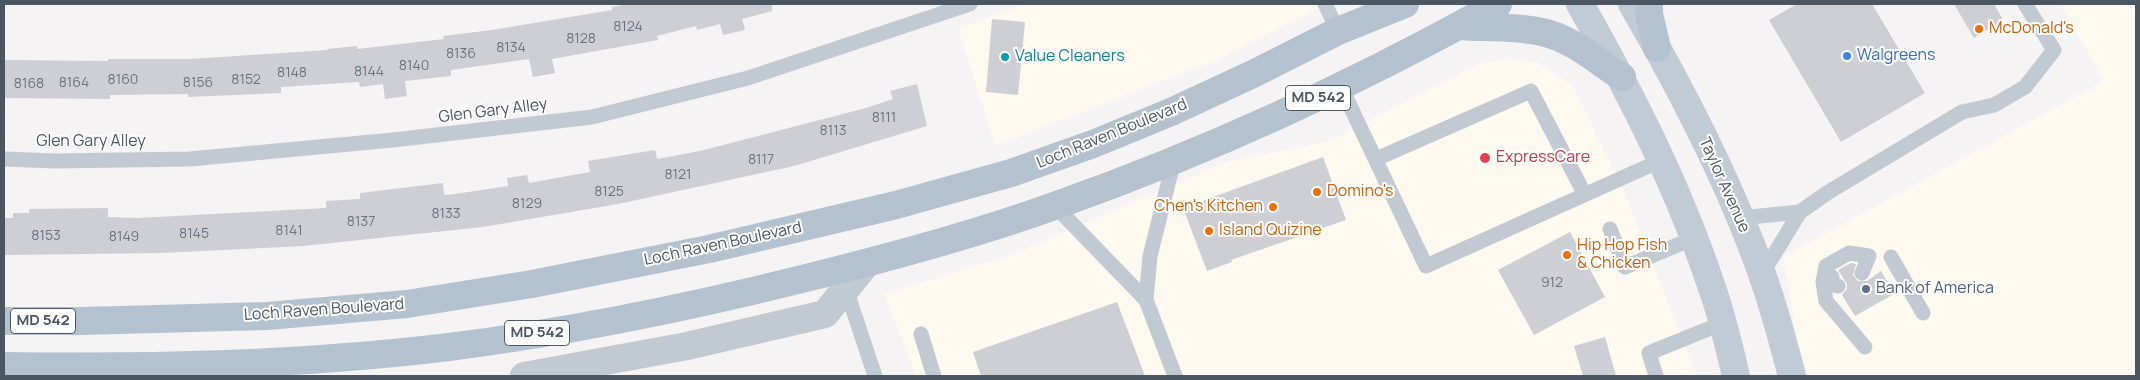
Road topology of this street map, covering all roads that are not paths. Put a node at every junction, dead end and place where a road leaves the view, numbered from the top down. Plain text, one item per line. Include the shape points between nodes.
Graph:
1 (970, 4) edge
2 (1324, 4) edge
3 (1405, 4) edge
4 (1498, 4) edge
5 (1580, 4) edge
6 (1632, 4) edge
7 (1649, 4) edge
8 (2025, 4) edge
9 (1458, 26) junction
10 (1338, 31) junction
11 (1657, 48) junction
12 (1622, 77) junction
13 (1341, 87) junction
14 (4, 159) edge
15 (1376, 159) junction
16 (1174, 160) junction
17 (1662, 160) junction
18 (1584, 193) junction
19 (1055, 206) junction
20 (1800, 212) junction
21 (1740, 218) junction
22 (1610, 230) dead end
23 (1694, 238) junction
24 (1891, 257) dead end
25 (867, 263) junction
26 (1859, 268) dead end
27 (1762, 274) junction
28 (846, 289) junction
29 (1146, 300) junction
30 (1923, 313) dead end
31 (4, 321) edge
32 (1723, 323) junction
33 (921, 334) dead end
34 (1864, 347) dead end
35 (4, 366) edge
36 (524, 376) edge
37 (875, 376) edge
38 (934, 376) edge
39 (1175, 376) edge
40 (1656, 376) edge
41 (1736, 376) edge
42 (1792, 376) edge

1 - 14 lane, Glen Gary Alley via 748,78 592,116 393,140 190,158
2 - 10 lane
3 - 10 main road, Loch Raven Boulevard / MD 542
4 - 9 main road, MD 542
5 - 12 main road
6 - 11 main road, Taylor Avenue
7 - 11 main road
8 - 20 lane via 2054,50 2025,87 1994,105 1962,112
9 - 12 main road via 1542,32 1577,47
9 - 13 main road, MD 542
10 - 31 main road, Loch Raven Boulevard / MD 542 via 1171,112 1011,173 896,205 709,249 532,284 407,304 267,316
11 - 21 main road, Taylor Avenue
12 - 17 main road
13 - 15 lane
13 - 16 main road, MD 542
15 - 18 lane via 1531,91
15 - 18 lane via 1426,266
16 - 19 main road, MD 542
16 - 29 lane via 1150,256
17 - 18 lane
17 - 23 main road
19 - 25 main road, MD 542
19 - 29 lane
20 - 21 lane
20 - 27 lane
21 - 27 main road, Taylor Avenue
22 - 23 lane via 1625,267
23 - 32 main road
24 - 30 lane
25 - 28 street
25 - 35 main road, MD 542 via 666,311 450,347 219,365
26 - 34 lane via 1869,256 1849,253 1826,266 1831,282 1826,301
27 - 42 main road, Taylor Avenue
28 - 36 street via 825,314 688,346
28 - 37 lane
29 - 39 lane
32 - 40 lane via 1649,353
32 - 41 main road
33 - 38 lane

